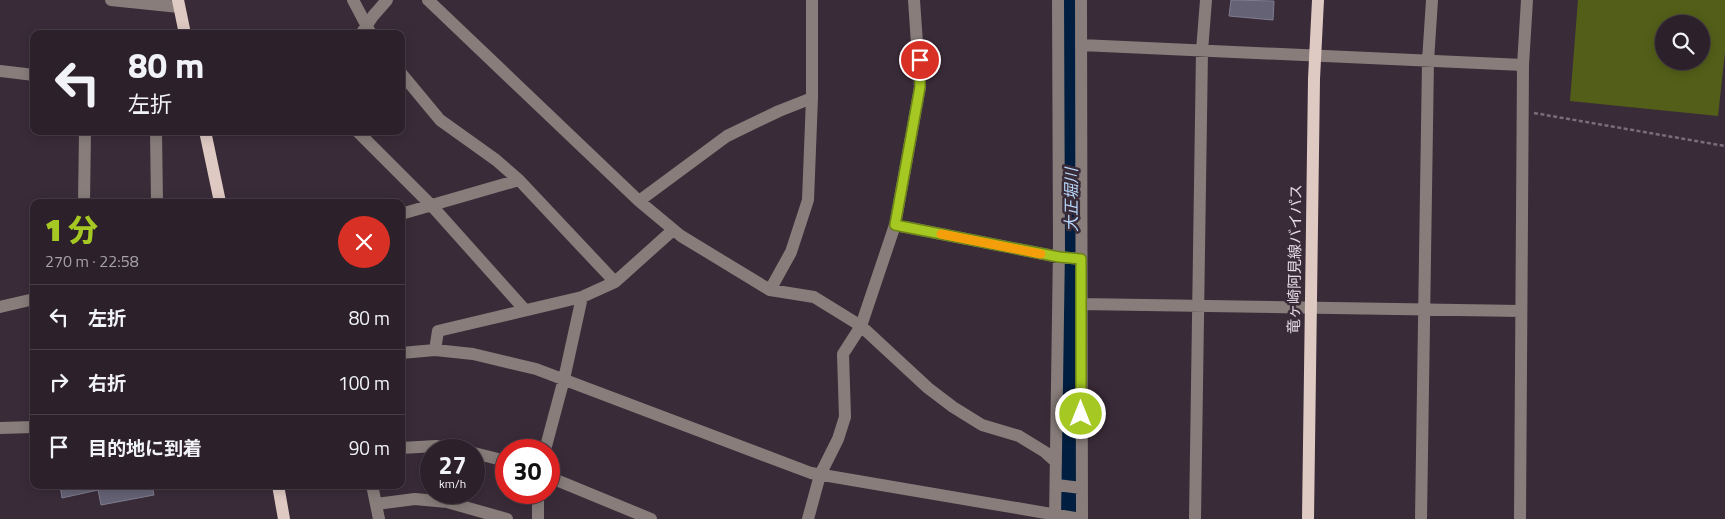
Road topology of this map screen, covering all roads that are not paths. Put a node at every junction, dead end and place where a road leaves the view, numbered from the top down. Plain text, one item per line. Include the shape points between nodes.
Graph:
1 (111, 0) edge
2 (353, 0) edge
3 (387, 0) edge
4 (428, 0) edge
5 (812, 0) edge
6 (914, 0) edge
7 (1058, 0) edge
8 (1081, 0) edge
9 (1206, 0) edge
10 (1318, 0) edge
11 (1432, 0) edge
12 (1527, 0) edge
13 (178, 4) edge
14 (184, 30) edge
15 (366, 30) edge
16 (367, 30) edge
17 (1081, 45) junction
18 (1202, 51) junction
19 (1314, 56) junction
20 (1428, 61) junction
21 (1523, 65) junction
22 (0, 71) edge
23 (30, 75) edge
24 (405, 78) edge
25 (812, 98) junction
26 (85, 135) edge
27 (156, 135) edge
28 (206, 135) edge
29 (361, 135) edge
30 (519, 180) junction
31 (84, 199) edge
32 (158, 199) edge
33 (219, 199) edge
34 (640, 201) junction
35 (432, 206) junction
36 (405, 213) edge
37 (895, 225) junction
38 (673, 230) junction
39 (1061, 257) junction
40 (1079, 258) junction
41 (615, 282) junction
42 (770, 290) junction
43 (582, 297) junction
44 (30, 300) edge
45 (1081, 304) junction
46 (1199, 306) junction
47 (0, 307) edge
48 (1311, 307) junction
49 (525, 310) junction
50 (1423, 310) junction
51 (1521, 311) junction
52 (861, 326) junction
53 (435, 350) junction
54 (405, 353) edge
55 (564, 379) junction
56 (30, 426) edge
57 (0, 428) edge
58 (548, 439) edge
59 (420, 447) edge
60 (405, 448) edge
61 (1056, 462) junction
62 (820, 475) junction
63 (560, 482) edge
64 (1058, 485) junction
65 (1081, 488) junction
66 (279, 489) edge
67 (373, 489) edge
68 (376, 504) junction
69 (538, 504) edge
70 (466, 513) edge
71 (1055, 517) edge
72 (284, 519) edge
73 (379, 519) edge
74 (507, 519) edge
75 (538, 519) edge
76 (651, 519) edge
77 (808, 519) edge
78 (1082, 519) edge
79 (1196, 519) edge
80 (1308, 519) edge
81 (1421, 519) edge
82 (1520, 519) edge

1 - 13 street
2 - 15 street
3 - 16 street
4 - 34 street
5 - 25 street
6 - 37 street via 920,87
7 - 39 street
8 - 17 street
9 - 18 street
10 - 19 main road, 竜ヶ崎阿見線バイパス
11 - 20 street
12 - 21 street
13 - 14 main road
17 - 18 street
17 - 40 street
18 - 19 street
18 - 46 street
19 - 20 street
19 - 48 main road, 竜ヶ崎阿見線バイパス
20 - 21 street
20 - 50 street
21 - 51 street
22 - 23 street
24 - 30 street via 440,120
25 - 34 street via 727,136
25 - 42 street via 808,200 791,252
26 - 31 street
27 - 32 street
28 - 33 main road
29 - 35 street
30 - 35 street
30 - 41 street
34 - 38 street
35 - 36 street
35 - 49 street
37 - 39 street
37 - 52 street
38 - 41 street
38 - 42 street
39 - 40 street
39 - 61 street
40 - 45 street
41 - 43 street
42 - 52 street via 814,297
43 - 49 street
43 - 55 street
44 - 47 street
45 - 46 street
45 - 65 street
46 - 48 street
46 - 79 street
48 - 50 street
48 - 80 main road, 竜ヶ崎阿見線バイパス
49 - 53 street via 438,331
50 - 51 street
50 - 81 street
51 - 82 street
52 - 61 street via 953,407 982,425 1019,436
52 - 62 street via 842,354 845,417
53 - 54 street
53 - 55 street via 473,354
55 - 58 street
55 - 62 street
56 - 57 street
59 - 60 street
61 - 64 street
62 - 71 street
62 - 77 street
63 - 76 street
64 - 65 street
64 - 71 street
65 - 78 street
66 - 72 main road
67 - 68 street
68 - 70 street via 415,499 447,502
68 - 73 street
69 - 75 street
70 - 74 street
71 - 78 street

